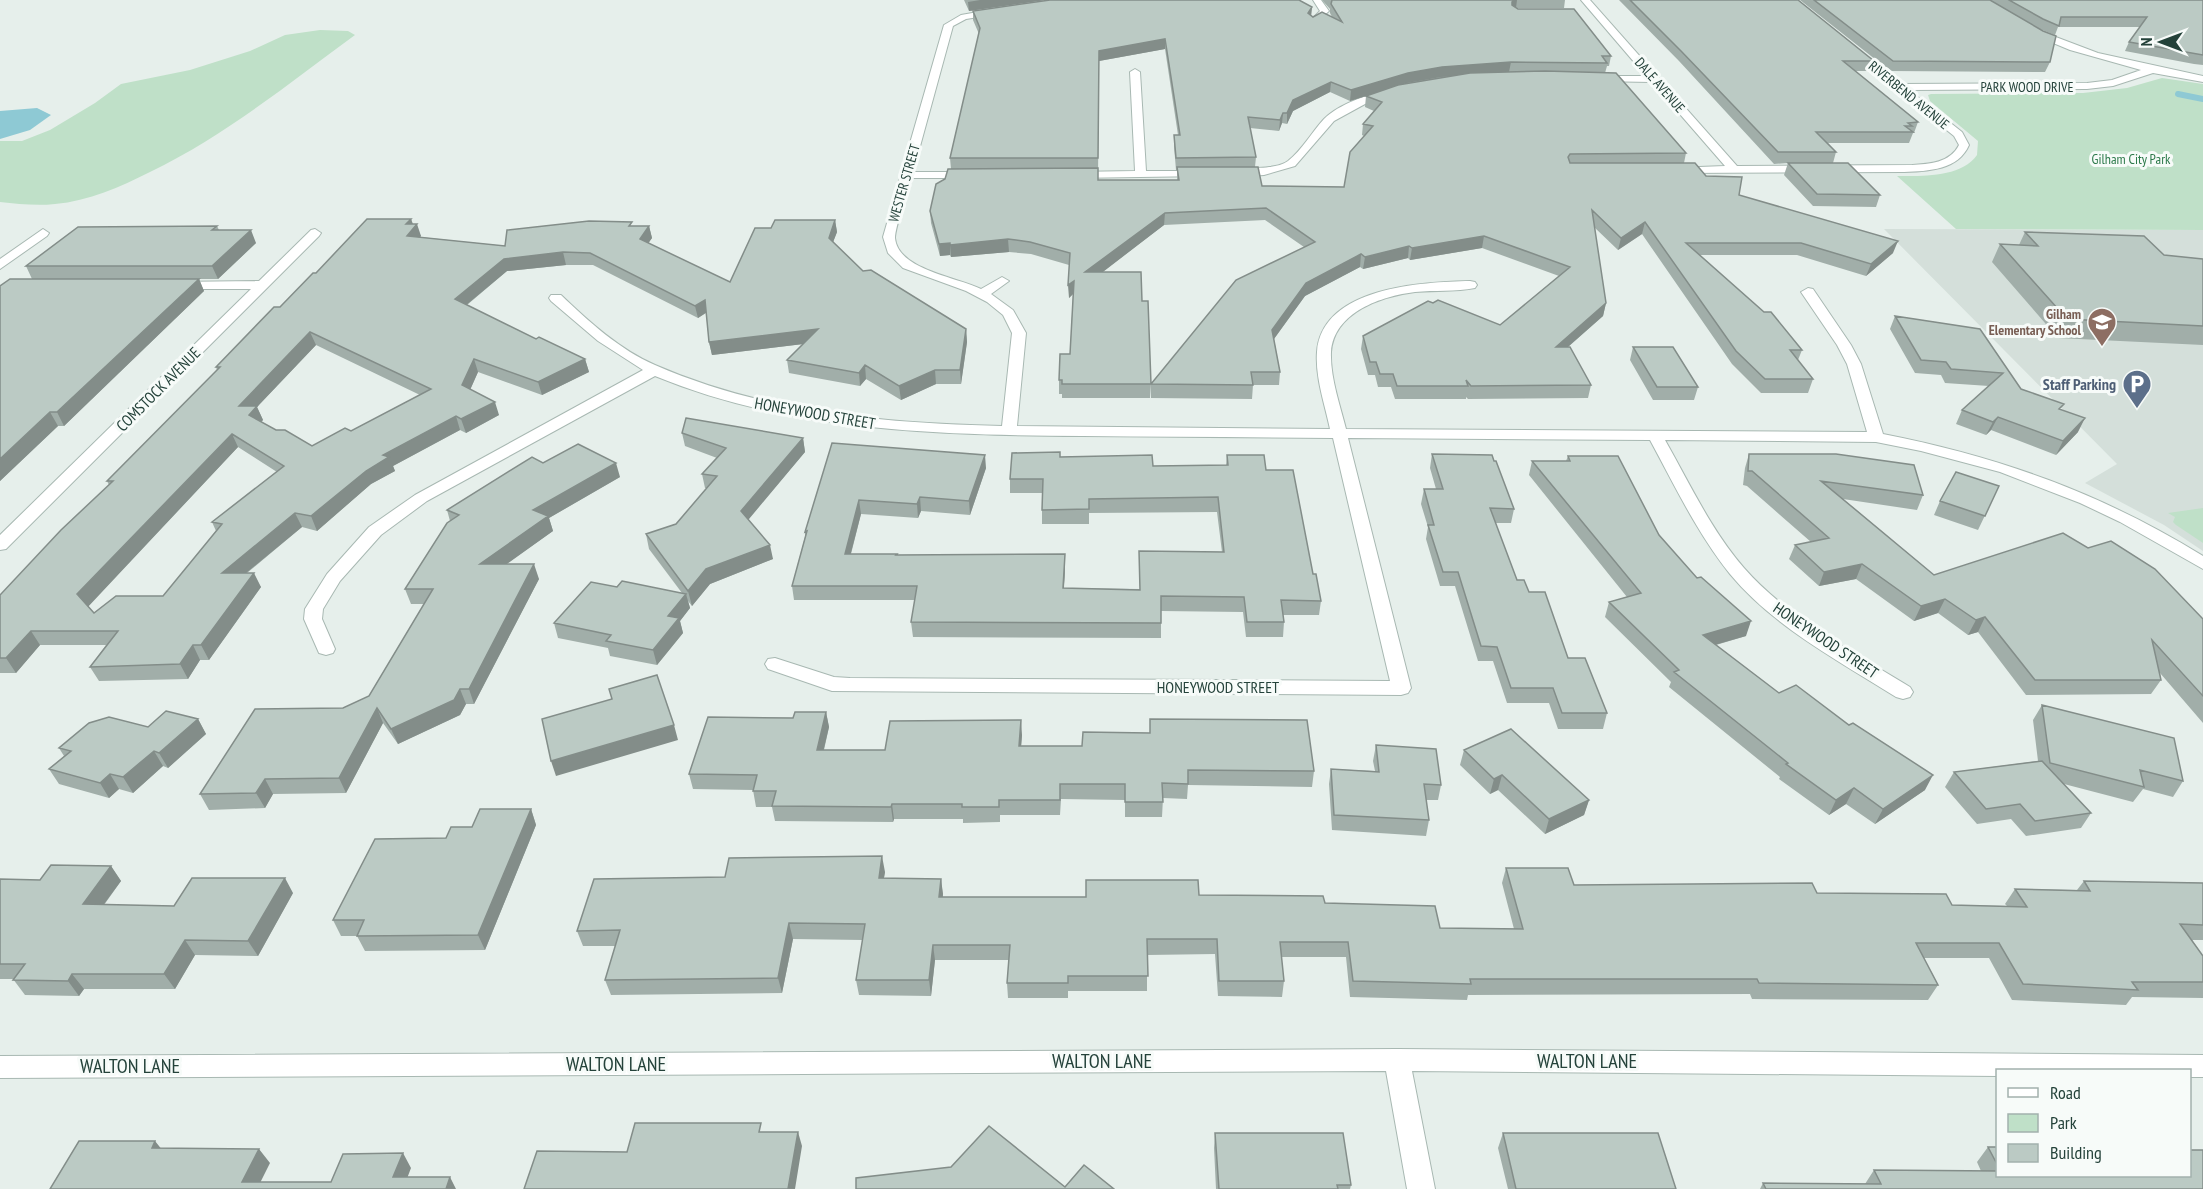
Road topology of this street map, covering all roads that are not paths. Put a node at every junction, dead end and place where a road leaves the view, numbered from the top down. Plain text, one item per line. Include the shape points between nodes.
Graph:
1 (1317, 0) edge
2 (1585, 0) edge
3 (1011, 10) edge
4 (1585, 13) dead end
5 (1597, 13) junction
6 (1313, 22) edge
7 (2024, 27) edge
8 (1845, 44) edge
9 (2151, 70) junction
10 (1135, 72) dead end
11 (1585, 79) edge
12 (1655, 79) junction
13 (2203, 79) edge
14 (1900, 87) junction
15 (1398, 91) edge
16 (1734, 170) junction
17 (1666, 171) edge
18 (1141, 174) junction
19 (907, 175) junction
20 (989, 175) edge
21 (1059, 175) edge
22 (43, 233) dead end
23 (315, 233) dead end
24 (0, 265) edge
25 (1002, 281) dead end
26 (167, 285) edge
27 (262, 285) junction
28 (1470, 285) dead end
29 (1809, 292) dead end
30 (983, 293) junction
31 (556, 298) dead end
32 (655, 370) junction
33 (1009, 431) junction
34 (1340, 432) junction
35 (1654, 434) junction
36 (1876, 437) junction
37 (0, 545) edge
38 (2203, 564) edge
39 (326, 649) dead end
40 (775, 664) dead end
41 (1903, 692) dead end
42 (1397, 1060) junction
43 (2203, 1066) edge
44 (0, 1067) edge
45 (1421, 1189) edge

1 - 6 street via 1325,11
2 - 5 street, DALE AVENUE
3 - 19 street, WESTER STREET via 951,21
4 - 5 street
5 - 12 street, DALE AVENUE
7 - 9 street via 2087,54
8 - 14 street, RIVERBEND AVENUE
9 - 13 street
9 - 14 street, PARK WOOD DRIVE via 2113,83 2087,86
10 - 18 street
11 - 12 street
12 - 16 street, DALE AVENUE
14 - 16 street, RIVERBEND AVENUE via 1963,140 1963,150 1955,158 1932,166 1901,169
15 - 18 street via 1361,102 1330,119 1291,164 1264,172
16 - 17 street, RIVERBEND AVENUE
18 - 21 street
19 - 20 street
19 - 30 street, WESTER STREET via 890,237 892,251 919,271
22 - 24 street
23 - 27 street, COMSTOCK AVENUE
25 - 30 street
26 - 27 street
27 - 37 street, COMSTOCK AVENUE
28 - 34 street, HONEYWOOD STREET via 1429,285 1384,294 1340,320 1329,333 1324,352
29 - 36 street via 1854,364
30 - 33 street, WESTER STREET via 1004,308 1016,322 1019,333
31 - 32 street, HONEYWOOD STREET via 584,325
32 - 33 street, HONEYWOOD STREET via 726,395 802,412 893,426
32 - 39 street via 421,498 375,531 333,578 314,609 313,619
33 - 34 street, HONEYWOOD STREET
34 - 35 street, HONEYWOOD STREET
34 - 40 street, HONEYWOOD STREET via 1401,688 850,685 815,679
35 - 36 street, HONEYWOOD STREET
35 - 41 street, HONEYWOOD STREET via 1719,549 1743,577 1807,631
36 - 38 street, HONEYWOOD STREET via 1952,452 2048,482 2139,524
42 - 43 street, WALTON LANE
42 - 44 street, WALTON LANE
42 - 45 street

